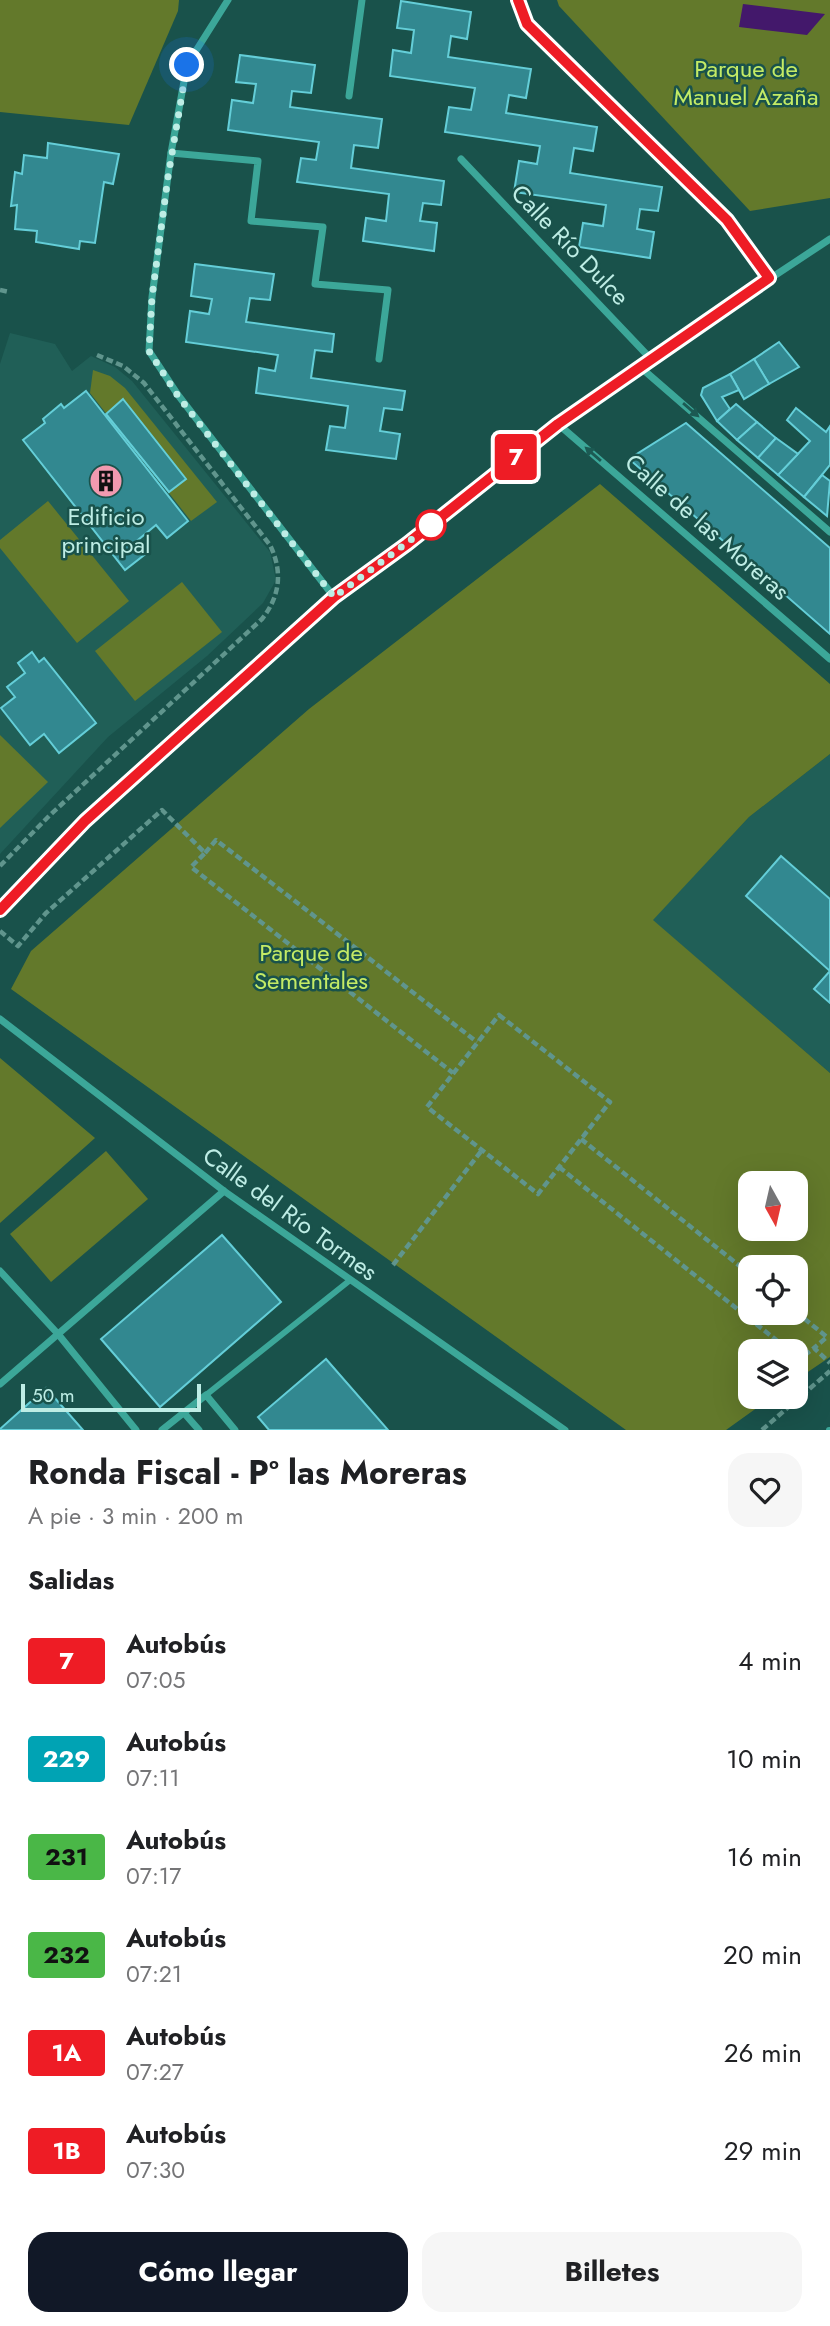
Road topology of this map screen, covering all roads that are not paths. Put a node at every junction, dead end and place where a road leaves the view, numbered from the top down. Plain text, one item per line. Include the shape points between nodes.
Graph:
1 (228, 0) edge
2 (362, 0) edge
3 (518, 0) edge
4 (349, 96) dead end
5 (172, 153) junction
6 (461, 159) dead end
7 (830, 239) edge
8 (769, 278) junction
9 (650, 358) junction
10 (379, 359) dead end
11 (639, 366) junction
12 (558, 424) junction
13 (830, 532) edge
14 (334, 597) junction
15 (830, 659) edge
16 (1, 908) edge
17 (0, 1019) edge
18 (223, 1191) junction
19 (0, 1271) edge
20 (349, 1281) junction
21 (58, 1334) junction
22 (0, 1384) edge
23 (206, 1395) junction
24 (184, 1413) junction
25 (135, 1430) edge
26 (162, 1430) edge
27 (199, 1430) edge
28 (235, 1430) edge
29 (565, 1430) edge

1 - 5 street via 187,65
2 - 4 street
3 - 8 street via 527,24 727,220
5 - 10 street via 258,161 251,221 323,228 315,285 388,290
5 - 14 street via 149,351 178,396
6 - 9 street, Calle Río Dulce
7 - 8 street
8 - 9 street
9 - 11 street
11 - 12 street
11 -> 13 street
12 - 14 street
15 -> 12 street, Calle de las Moreras
14 - 16 street via 85,821
17 - 18 street, Calle del Río Tormes
18 - 20 street, Calle del Río Tormes
18 - 21 street
19 - 21 street
20 - 23 street
20 - 29 street, Calle del Río Tormes
21 - 22 street
21 - 25 street
23 - 24 street
23 - 28 street
24 - 26 street
24 - 27 street

